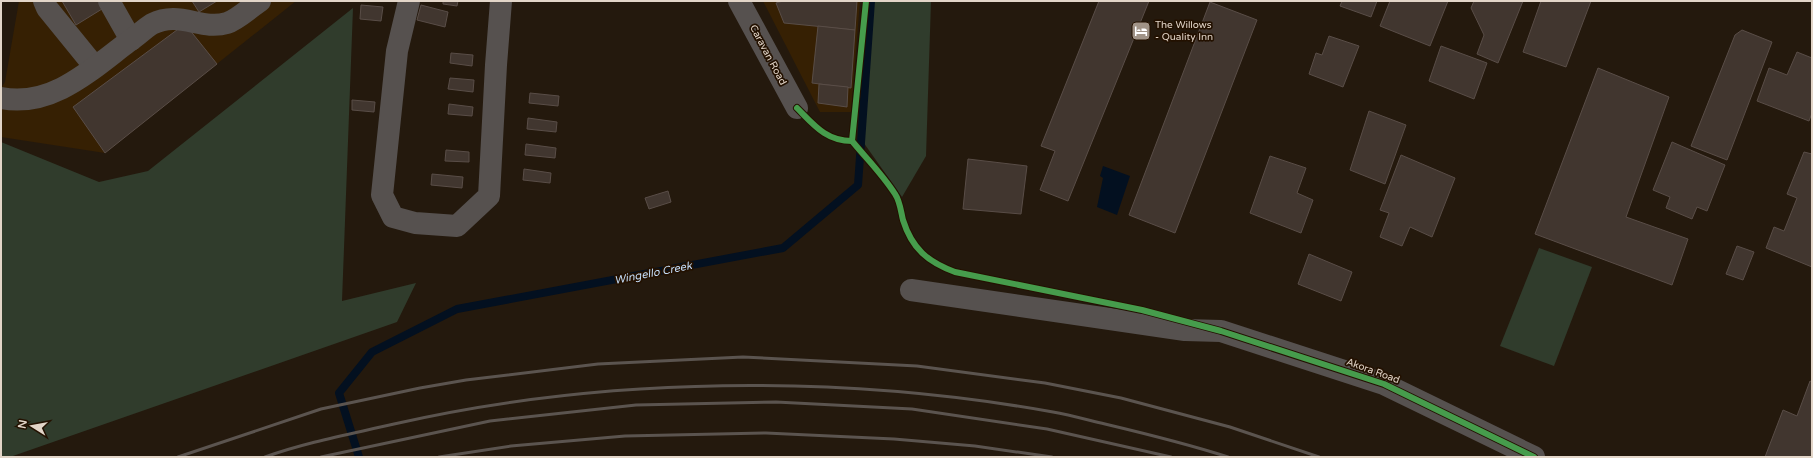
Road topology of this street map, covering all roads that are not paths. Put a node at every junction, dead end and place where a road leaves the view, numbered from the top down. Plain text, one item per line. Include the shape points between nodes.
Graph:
1 (44, 1) edge
2 (108, 1) edge
3 (260, 1) edge
4 (409, 1) edge
5 (502, 1) edge
6 (739, 1) edge
7 (131, 40) junction
8 (95, 67) junction
9 (1, 98) edge
10 (797, 108) dead end
11 (911, 290) dead end
12 (1534, 457) edge

1 - 8 street
2 - 7 street
3 - 7 street via 227,23 212,25 170,18 152,24
4 - 5 street via 397,51 382,195 393,217 415,223 457,226 489,196
6 - 10 street, Caravan Road
7 - 8 street
8 - 9 street via 56,92 25,100
11 - 12 street, Akora Road via 1185,330 1221,331 1384,384

